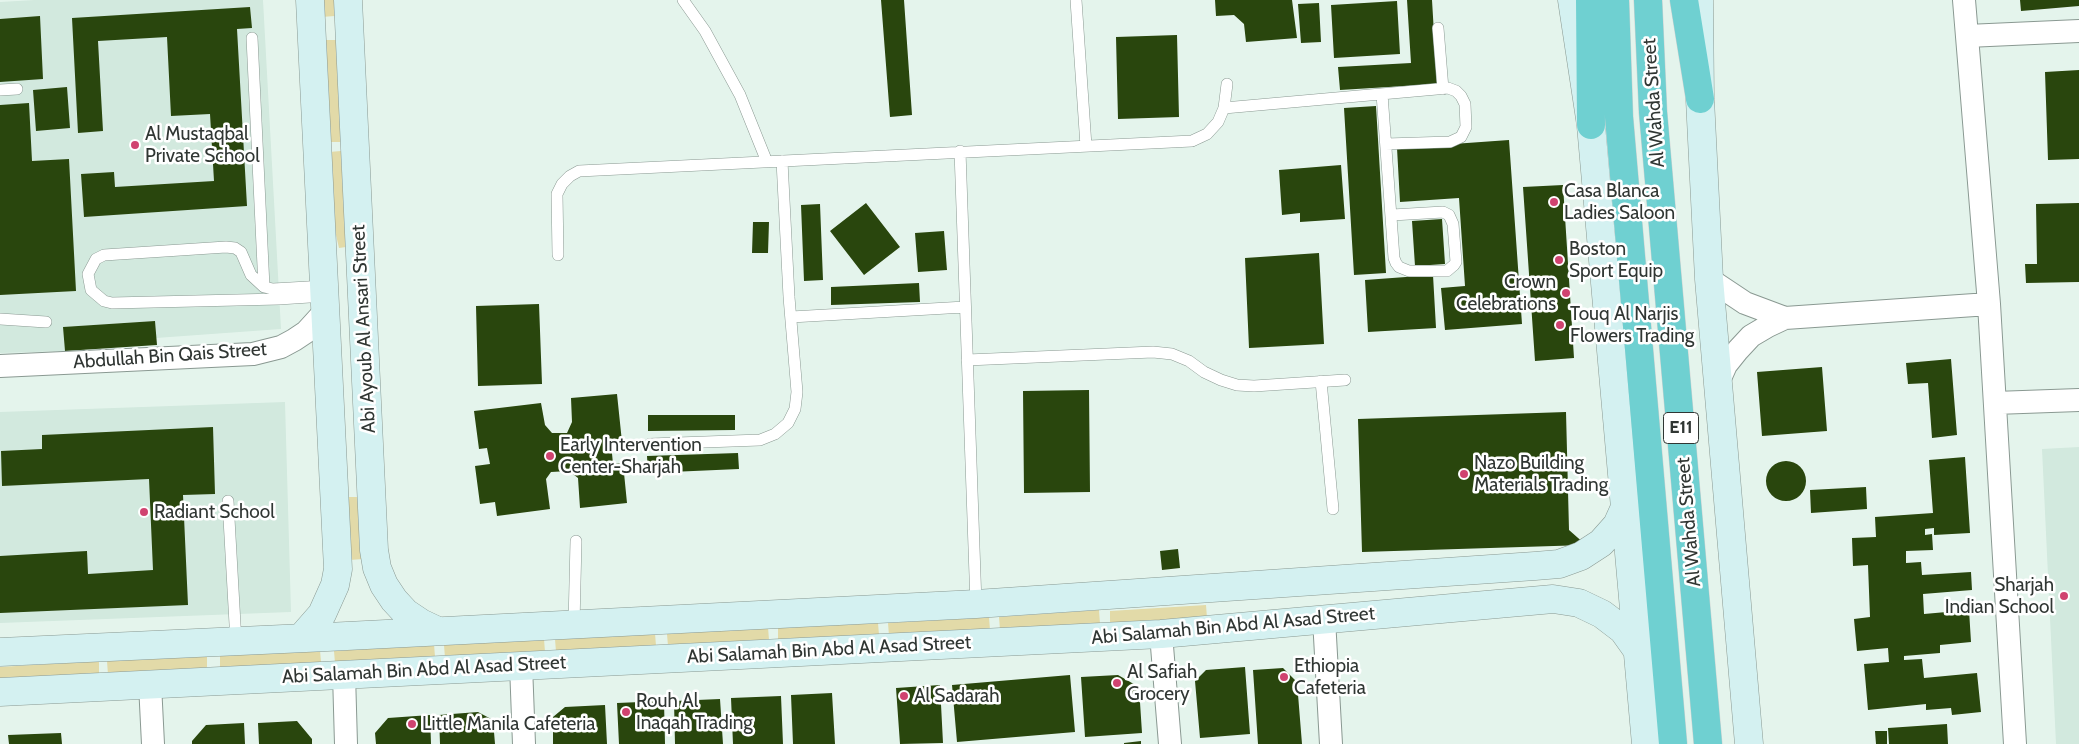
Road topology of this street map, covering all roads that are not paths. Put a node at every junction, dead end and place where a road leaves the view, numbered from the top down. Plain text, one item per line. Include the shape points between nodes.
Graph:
1 (310, 0) edge
2 (348, 0) edge
3 (683, 0) edge
4 (1076, 0) edge
5 (1572, 0) edge
6 (1590, 0) edge
7 (1615, 0) edge
8 (1648, 0) edge
9 (1684, 0) edge
10 (1699, 0) edge
11 (1964, 0) edge
12 (1438, 28) dead end
13 (2079, 31) edge
14 (1967, 36) junction
15 (252, 38) dead end
16 (1227, 84) dead end
17 (1443, 89) junction
18 (0, 90) edge
19 (17, 90) dead end
20 (1382, 94) junction
21 (1700, 98) junction
22 (1224, 108) junction
23 (1591, 125) junction
24 (1386, 144) junction
25 (1086, 146) junction
26 (960, 151) junction
27 (782, 161) junction
28 (766, 162) junction
29 (1392, 215) junction
30 (558, 255) dead end
31 (1709, 279) junction
32 (264, 287) junction
33 (325, 292) junction
34 (1989, 304) junction
35 (965, 307) junction
36 (791, 317) junction
37 (1785, 318) junction
38 (0, 319) edge
39 (46, 322) dead end
40 (967, 360) junction
41 (0, 366) edge
42 (1345, 380) dead end
43 (1321, 381) junction
44 (1718, 382) junction
45 (2079, 400) edge
46 (1995, 403) junction
47 (367, 404) junction
48 (650, 444) dead end
49 (228, 501) dead end
50 (1626, 504) junction
51 (1333, 509) dead end
52 (576, 541) dead end
53 (1380, 577) junction
54 (976, 604) junction
55 (1324, 619) junction
56 (574, 624) junction
57 (438, 631) junction
58 (1160, 634) junction
59 (301, 638) junction
60 (236, 642) junction
61 (1638, 651) junction
62 (0, 652) edge
63 (521, 665) junction
64 (344, 674) junction
65 (150, 684) junction
66 (0, 692) edge
67 (153, 744) edge
68 (346, 744) edge
69 (524, 744) edge
70 (1170, 744) edge
71 (1331, 744) edge
72 (1646, 744) edge
73 (1673, 744) edge
74 (1708, 744) edge
75 (1749, 744) edge
76 (2015, 744) edge

1 - 33 street, Abi Ayoub Al Ansari Street
2 - 47 street, Abi Ayoub Al Ansari Street
3 - 28 lane via 705,31 740,95
4 - 25 lane
5 - 23 street
6 - 23 highway
7 - 73 highway, Al Wahda Street / E11 via 1619,117
8 - 74 highway, Al Wahda Street / E11 via 1653,112
9 - 21 highway
10 - 21 street
11 - 14 street
12 - 17 lane
13 - 14 street
14 - 34 street
15 - 32 lane
16 - 22 lane
17 - 20 lane
17 - 24 lane via 1456,91 1465,104 1466,127 1461,137 1450,142
18 - 19 lane
20 - 22 lane
20 - 24 lane
21 - 31 street
22 - 25 lane via 1218,122 1207,134 1192,141
23 - 50 street
24 - 29 lane
25 - 26 lane
26 - 27 lane
26 - 35 lane
27 - 28 lane
27 - 36 lane
28 - 30 lane via 579,171 562,184 558,194
29 - 29 lane via 1394,258 1399,267 1409,271 1447,271 1454,265 1453,224 1448,215 1443,212
31 - 37 street via 1744,303
31 - 44 street
32 - 33 lane
32 - 33 lane via 251,275 241,252 226,246 104,254 96,259 88,274 88,282 97,297 112,303 279,299
33 - 41 street, Abdullah Bin Qais Street via 306,332 281,347 260,353
33 - 47 street via 335,293 341,314 344,383 350,395
33 - 59 street, Abi Ayoub Al Ansari Street via 338,569 330,600
34 - 37 street
34 - 46 street
35 - 36 lane
35 - 40 lane
36 - 48 lane via 797,392 795,409 788,423 775,434 760,440
37 - 44 street via 1760,331 1738,350
38 - 39 lane
40 - 43 lane via 1152,352 1172,354 1220,380 1237,385
40 - 54 lane
42 - 43 lane
43 - 51 lane
44 - 75 street
45 - 46 street
46 - 76 street
47 - 57 street, Abi Ayoub Al Ansari Street via 377,568 389,592 406,613
49 - 60 lane
50 - 53 street, Abi Salamah Bin Abd Al Asad Street via 1616,525 1601,543 1581,556 1559,564
50 - 61 street
52 - 56 lane
53 - 54 street, Abi Salamah Bin Abd Al Asad Street
53 - 55 street via 1378,592 1369,603
54 - 56 street, Abi Salamah Bin Abd Al Asad Street
55 - 58 street, Abi Salamah Bin Abd Al Asad Street
55 - 61 street, Abi Salamah Bin Abd Al Asad Street via 1553,599 1579,603 1602,614 1623,630
55 - 71 street
56 - 57 street, Abi Salamah Bin Abd Al Asad Street
57 - 59 street, Abi Salamah Bin Abd Al Asad Street
58 - 63 street, Abi Salamah Bin Abd Al Asad Street
58 - 70 street
59 - 60 street, Abi Salamah Bin Abd Al Asad Street
60 - 62 street, Abi Salamah Bin Abd Al Asad Street
61 - 72 street
63 - 64 street, Abi Salamah Bin Abd Al Asad Street
63 - 69 street
64 - 65 street, Abi Salamah Bin Abd Al Asad Street
64 - 68 street
65 - 66 street, Abi Salamah Bin Abd Al Asad Street
65 - 67 street

